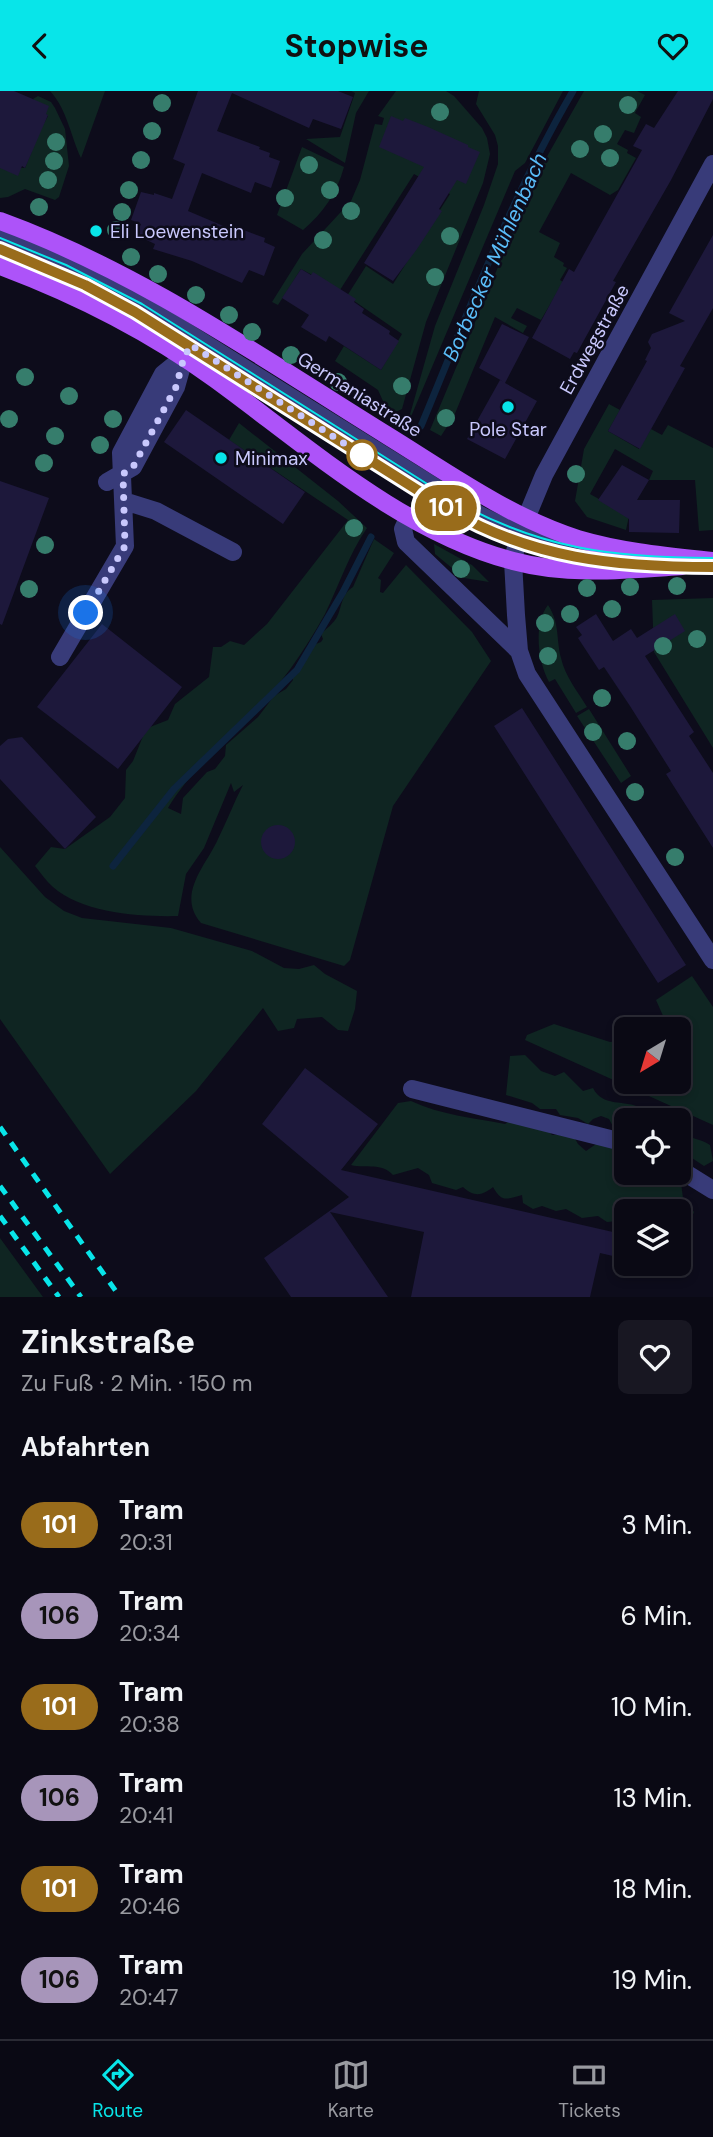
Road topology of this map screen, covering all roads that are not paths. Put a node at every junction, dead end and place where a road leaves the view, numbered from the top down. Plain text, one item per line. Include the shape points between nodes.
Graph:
1 (713, 164) edge
2 (0, 221) edge
3 (0, 238) edge
4 (0, 249) edge
5 (0, 266) edge
6 (194, 340) junction
7 (123, 474) junction
8 (107, 482) dead end
9 (124, 501) junction
10 (409, 516) junction
11 (520, 532) junction
12 (233, 552) dead end
13 (513, 561) junction
14 (713, 563) edge
15 (519, 651) junction
16 (60, 657) dead end
17 (713, 960) edge
18 (412, 1089) dead end
19 (614, 1140) edge
20 (691, 1176) edge
21 (713, 1190) edge

1 - 11 street, Erdwegstraße via 544,475
2 - 6 main road, Germaniastraße via 132,279
3 - 6 street via 95,279
4 - 6 street via 85,285
5 - 6 main road, Germaniastraße via 115,318
6 - 7 street via 176,387 133,467
6 - 10 main road, Germaniastraße via 311,451
6 - 11 main road, Germaniastraße via 450,475
6 - 11 street via 459,516 485,529
7 - 8 street
7 - 9 street
9 - 12 street via 156,511
9 - 16 street via 125,546
10 - 13 main road, Germaniastraße
10 - 15 street via 404,538
11 - 13 street, Erdwegstraße
11 - 14 main road, Germaniastraße via 559,532 606,547
11 - 14 street via 567,556 606,563 658,567
13 - 14 main road, Germaniastraße via 607,572
13 - 15 street, Erdwegstraße
15 - 17 street via 527,674
18 - 19 street
20 - 21 street

